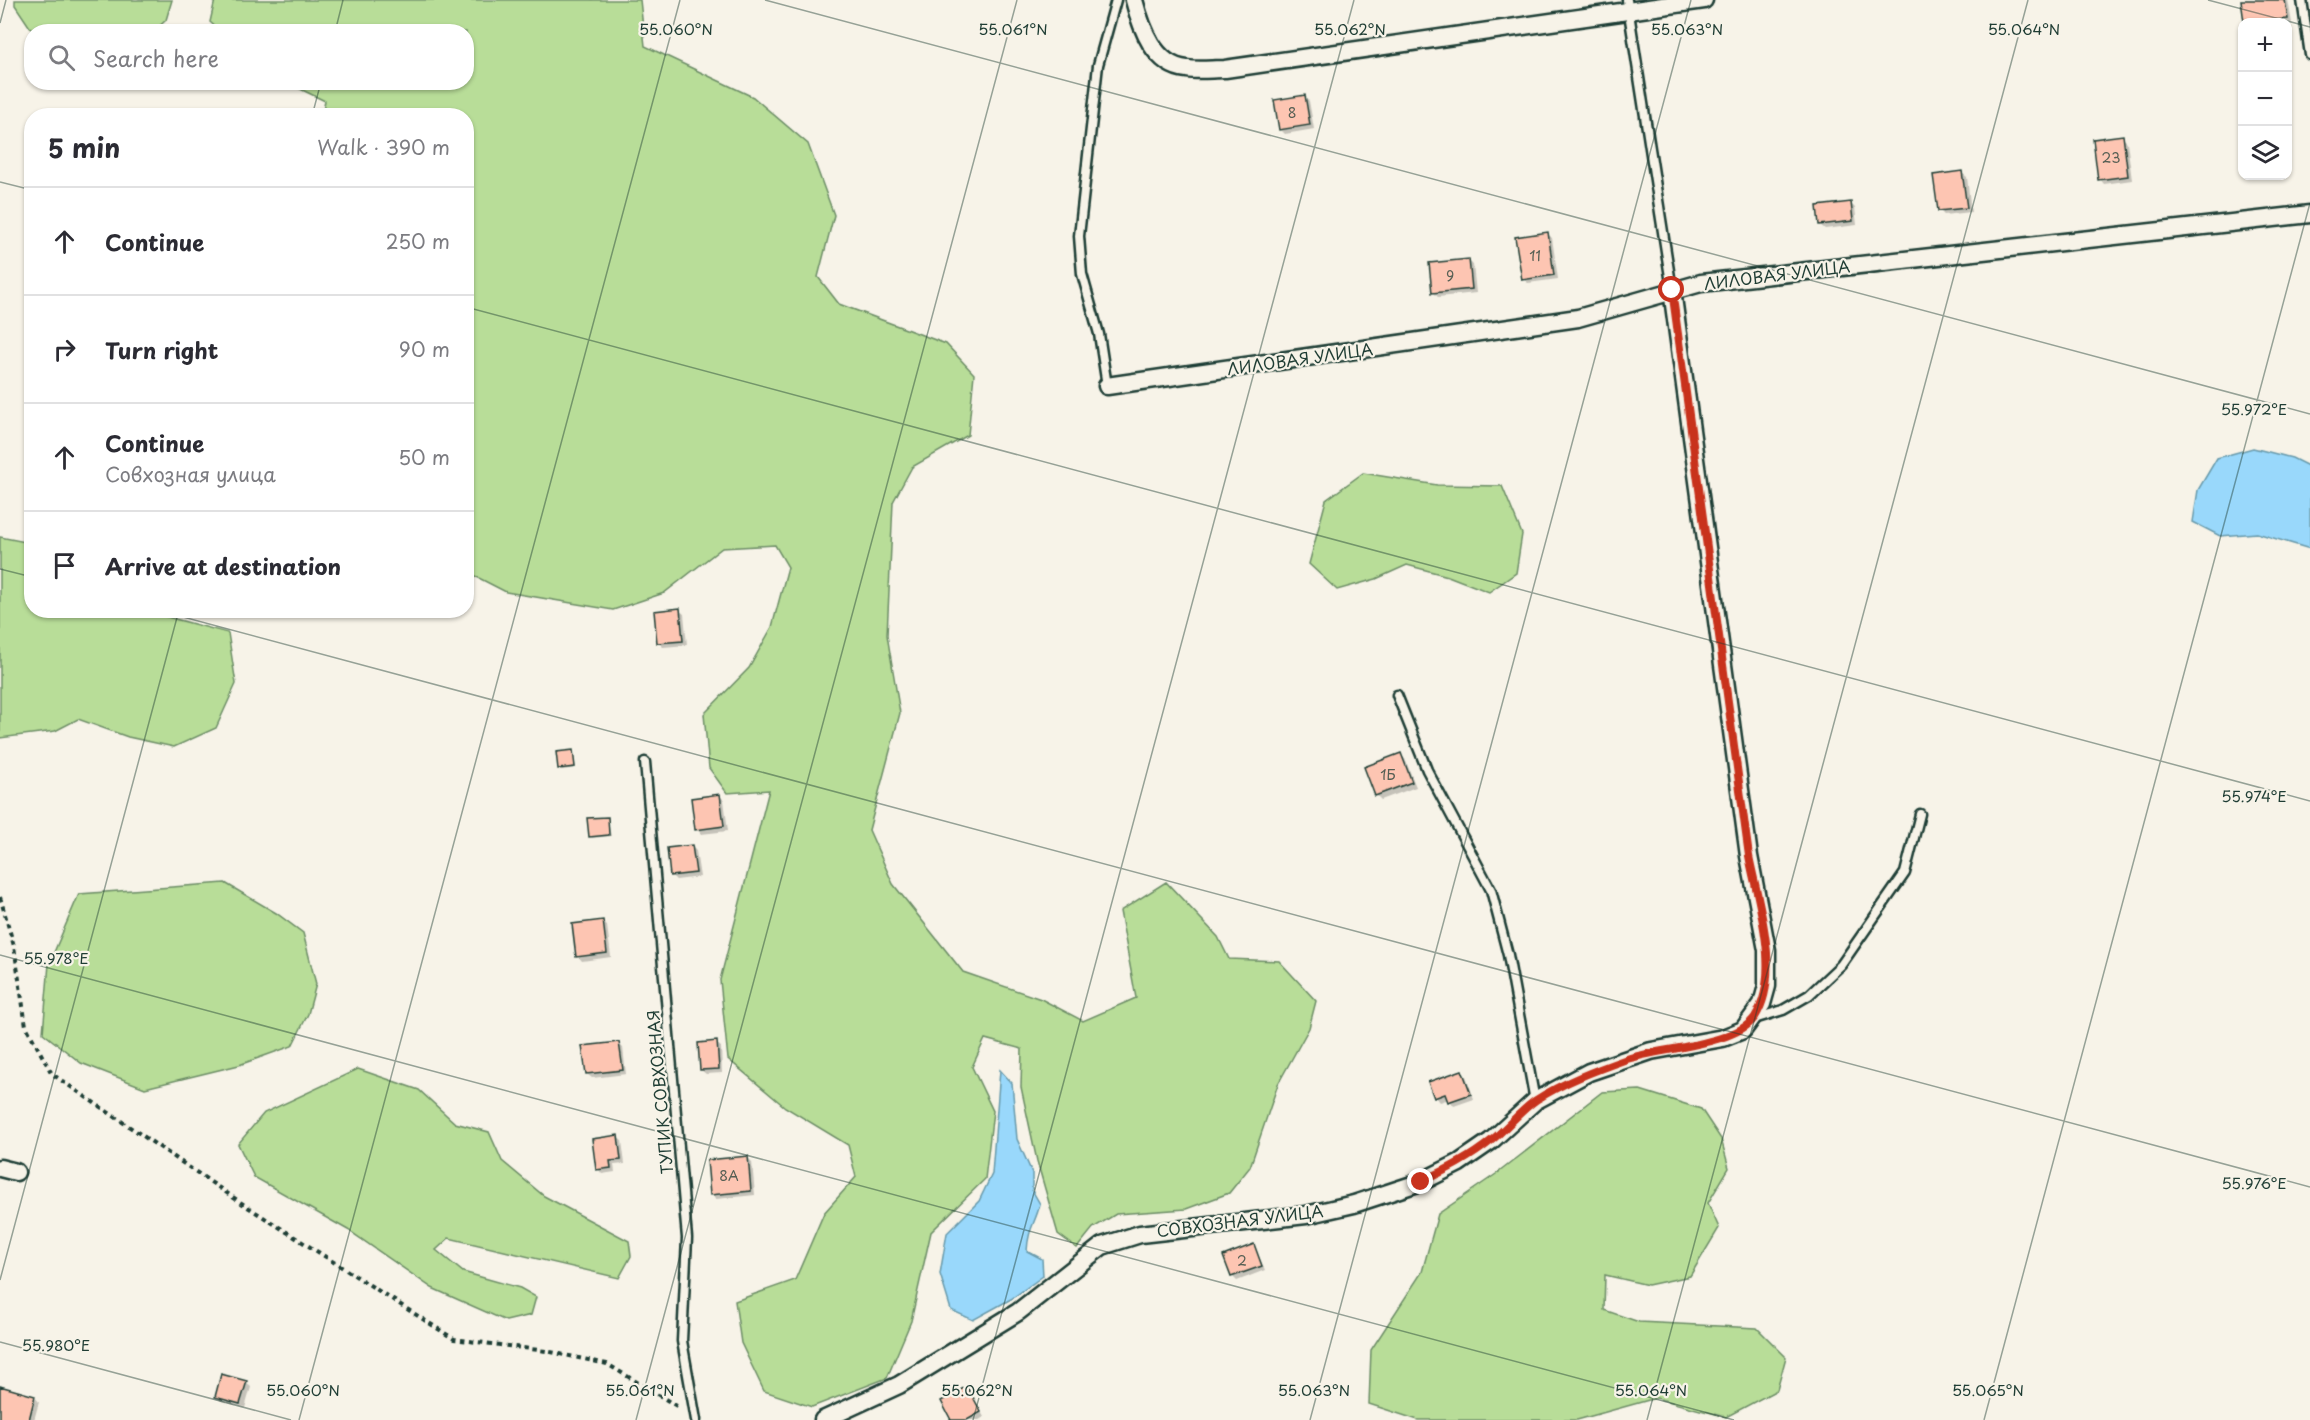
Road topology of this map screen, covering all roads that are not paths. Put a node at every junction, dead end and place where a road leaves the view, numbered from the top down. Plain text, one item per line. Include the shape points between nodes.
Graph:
1 (1116, 0) edge
2 (1134, 0) edge
3 (1704, 0) edge
4 (2302, 0) edge
5 (1628, 6) edge
6 (2310, 55) edge
7 (2310, 214) edge
8 (1672, 290) junction
9 (1107, 386) joint
10 (1396, 695) dead end
11 (645, 762) dead end
12 (1920, 813) dead end
13 (1753, 1019) junction
14 (1535, 1101) junction
15 (696, 1419) edge
16 (823, 1420) edge

1 - 9 lane via 1098,65 1079,236 1082,274 1099,333
2 - 5 street via 1140,23 1157,53 1172,65 1186,69 1225,69
3 - 5 street
4 - 6 lane
5 - 8 lane
7 - 8 street, ЛИЛОВАЯ УЛИЦА via 1701,283
8 - 9 street, ЛИЛОВАЯ УЛИЦА via 1578,318
8 - 13 street via 1749,856 1767,950 1767,986
10 - 14 lane via 1427,770 1491,890 1508,955
11 - 15 lane, ТУПИК СОВХОЗНАЯ via 687,1238 682,1341
12 - 13 lane via 1905,873 1841,965 1809,995 1783,1010
13 - 14 street, СОВХОЗНАЯ УЛИЦА via 1743,1030 1723,1038 1651,1051 1589,1072
14 - 16 street, СОВХОЗНАЯ УЛИЦА via 1460,1163 1410,1186 1306,1215 1140,1234 1102,1246 1018,1312 899,1385

